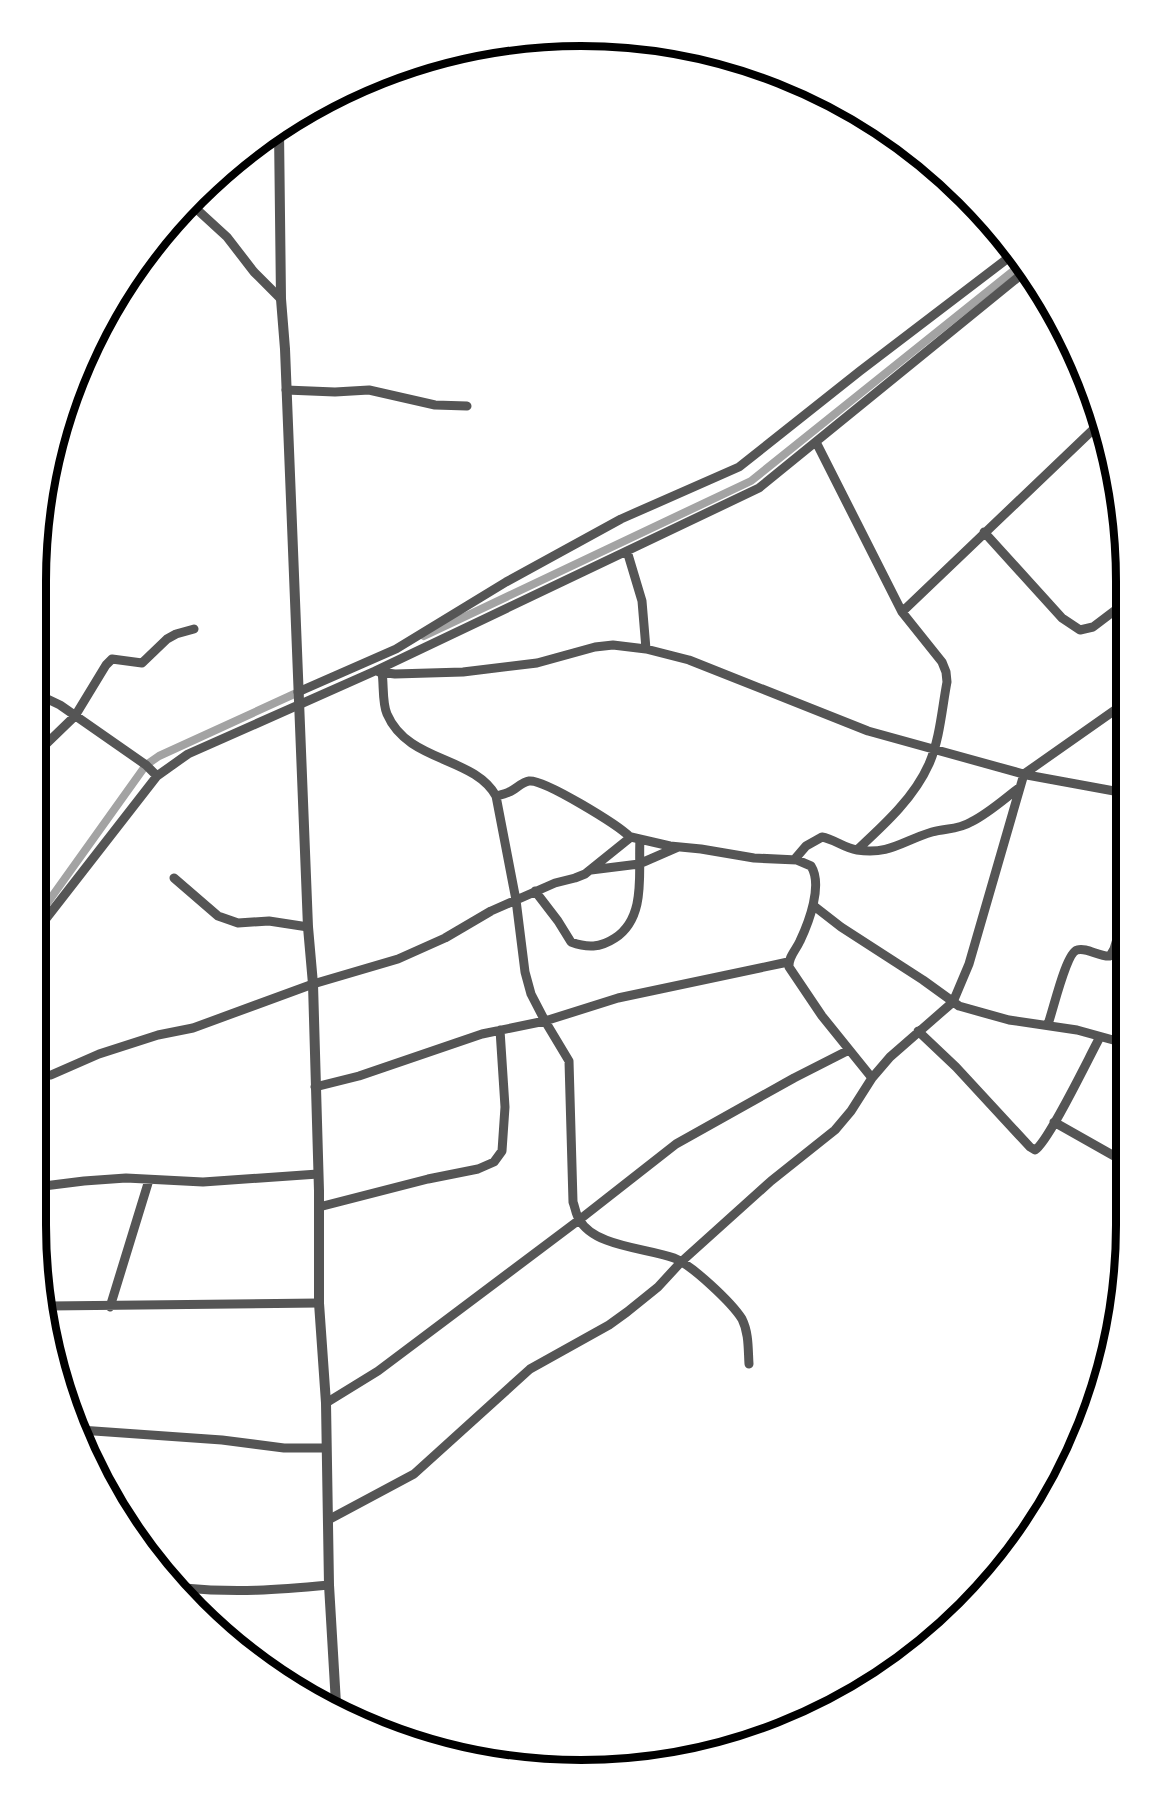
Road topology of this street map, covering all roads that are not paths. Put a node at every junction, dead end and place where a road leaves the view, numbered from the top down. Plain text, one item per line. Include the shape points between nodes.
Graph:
1 (279, 140) edge
2 (197, 210) edge
3 (1008, 258) edge
4 (1020, 276) edge
5 (281, 299) junction
6 (286, 390) junction
7 (467, 406) dead end
8 (1094, 429) edge
9 (816, 442) junction
10 (984, 532) junction
11 (627, 551) junction
12 (1116, 610) edge
13 (902, 612) junction
14 (194, 629) dead end
15 (646, 649) junction
16 (379, 672) junction
17 (298, 692) junction
18 (46, 698) edge
19 (299, 706) junction
20 (1116, 710) edge
21 (75, 716) junction
22 (46, 744) edge
23 (934, 750) junction
24 (1024, 774) junction
25 (157, 776) junction
26 (1020, 787) junction
27 (1116, 791) edge
28 (496, 796) junction
29 (630, 837) junction
30 (640, 839) junction
31 (678, 847) junction
32 (857, 850) junction
33 (794, 860) junction
34 (639, 864) junction
35 (589, 871) junction
36 (174, 878) dead end
37 (535, 891) junction
38 (516, 900) junction
39 (814, 906) junction
40 (46, 920) edge
41 (308, 927) junction
42 (1116, 942) edge
43 (788, 962) junction
44 (313, 984) junction
45 (953, 1002) junction
46 (545, 1021) junction
47 (1048, 1024) junction
48 (500, 1030) junction
49 (918, 1031) junction
50 (1100, 1037) junction
51 (1116, 1041) edge
52 (849, 1050) junction
53 (46, 1075) edge
54 (872, 1078) junction
55 (315, 1088) junction
56 (1054, 1122) junction
57 (1116, 1157) edge
58 (318, 1174) junction
59 (149, 1180) junction
60 (46, 1186) edge
61 (319, 1207) junction
62 (579, 1220) junction
63 (681, 1262) junction
64 (319, 1303) junction
65 (53, 1306) edge
66 (110, 1307) junction
67 (749, 1364) dead end
68 (326, 1403) junction
69 (88, 1431) edge
70 (326, 1448) junction
71 (328, 1520) junction
72 (329, 1585) junction
73 (189, 1588) edge
74 (336, 1699) edge

1 - 5 street
2 - 5 street via 227,237
3 - 17 street via 739,467 621,519 396,649
4 - 9 street
5 - 6 street
6 - 7 street via 369,390 435,405
6 - 17 street
8 - 10 street
9 - 11 street via 759,488
9 - 13 street
10 - 12 street via 1062,618 1080,630 1093,627
10 - 13 street
11 - 15 street via 642,601
11 - 16 street
13 - 23 street via 946,672
14 - 21 street via 167,639 142,663 109,661
15 - 16 street via 595,647 537,663 463,672
15 - 23 street via 689,660 868,731
16 - 19 street
16 - 28 street via 386,712 397,732 410,744 472,774
17 - 19 street
18 - 21 street
19 - 25 street via 188,754
19 - 41 street
20 - 24 street
21 - 22 street
21 - 25 street
23 - 24 street
23 - 32 street via 929,765 897,812
24 - 26 street
24 - 27 street
25 - 40 street
26 - 32 street via 957,829 935,831 888,850
26 - 45 street via 969,964
28 - 29 street via 534,781 561,793
28 - 38 street
29 - 30 street
29 - 35 street
30 - 31 street
30 - 34 street
31 - 33 street
31 - 34 street
32 - 33 street via 822,837 806,846
33 - 39 street via 813,868
34 - 35 street
34 - 37 street via 634,916 620,935 606,944 586,947 571,942
35 - 37 street
36 - 41 street via 218,916 238,923 269,921
37 - 38 street
38 - 44 street via 398,959
38 - 46 street via 525,972
39 - 43 street
39 - 45 street
41 - 44 street
42 - 47 street via 1110,956 1076,950 1070,956
43 - 46 street via 618,998
43 - 52 street via 793,976
44 - 53 street via 193,1028 99,1054
44 - 55 street
45 - 47 street via 1009,1020
45 - 49 street
46 - 48 street
46 - 62 street via 569,1061 573,1202
47 - 50 street
48 - 55 street
48 - 61 street via 505,1107 499,1157 478,1169
49 - 54 street
49 - 56 street via 1030,1148 1038,1148
50 - 51 street
50 - 56 street
52 - 54 street
52 - 62 street via 676,1144
54 - 63 street via 836,1130 787,1167
55 - 58 street
56 - 57 street
58 - 59 street via 203,1182
58 - 61 street
59 - 60 street via 126,1178
59 - 66 street
61 - 64 street
62 - 63 street via 602,1240
62 - 68 street via 378,1371
63 - 67 street via 727,1301 742,1320 748,1337
63 - 71 street via 658,1287 619,1318 523,1375 414,1474
64 - 66 street
64 - 68 street
65 - 66 street
68 - 70 street
69 - 70 street via 284,1448
70 - 71 street
71 - 72 street
72 - 73 street via 223,1592
72 - 74 street

